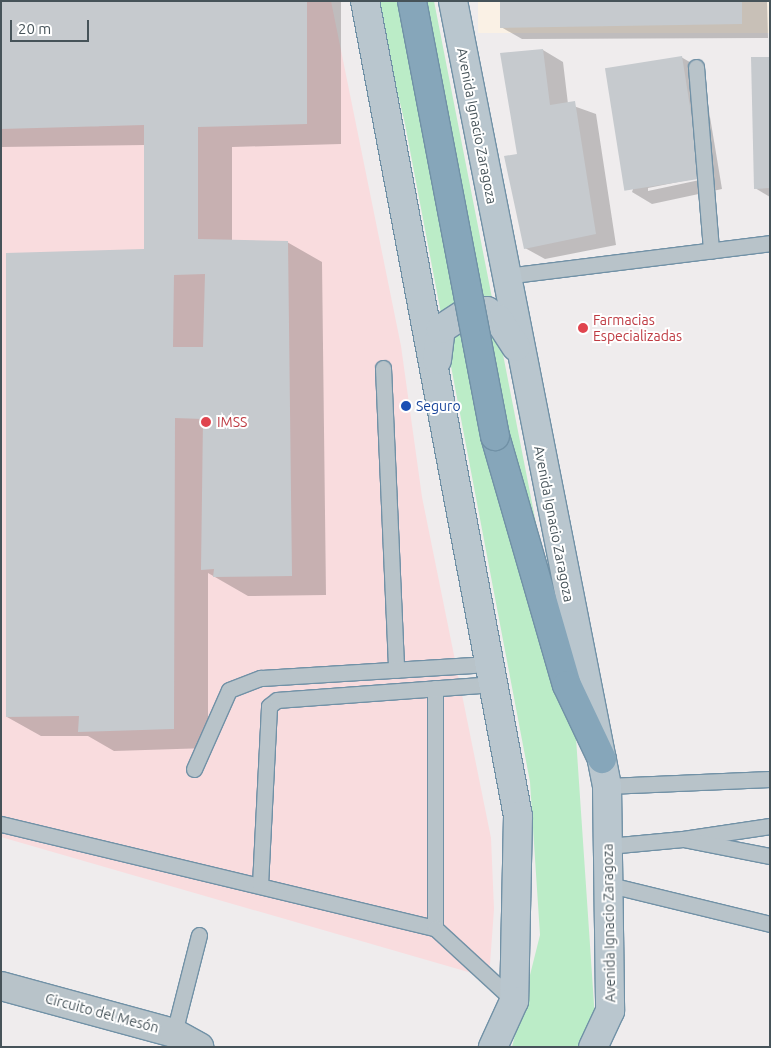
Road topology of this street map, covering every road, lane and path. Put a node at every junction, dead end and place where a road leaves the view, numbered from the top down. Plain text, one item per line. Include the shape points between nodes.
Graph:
1 (365, 1) edge
2 (412, 1) edge
3 (453, 1) edge
4 (696, 67) dead end
5 (770, 243) edge
6 (712, 250) junction
7 (506, 276) junction
8 (519, 352) junction
9 (382, 368) dead end
10 (440, 393) junction
11 (396, 670) junction
12 (492, 674) junction
13 (435, 688) junction
14 (602, 759) junction
15 (194, 769) dead end
16 (770, 779) edge
17 (607, 786) junction
18 (1, 824) edge
19 (770, 826) edge
20 (683, 839) junction
21 (608, 846) junction
22 (770, 856) edge
23 (260, 885) junction
24 (610, 885) junction
25 (770, 924) edge
26 (435, 928) junction
27 (199, 935) dead end
28 (1, 986) edge
29 (514, 1000) junction
30 (174, 1033) junction
31 (199, 1047) edge
32 (493, 1047) edge
33 (594, 1047) edge

1 - 10 main road
2 - 14 highway, bridge via 495,436 567,686
3 - 7 main road, Avenida Ignacio Zaragoza
4 - 6 lane
5 - 6 lane
6 - 7 lane
7 - 8 main road, Avenida Ignacio Zaragoza
8 - 10 main road via 502,324 487,311 459,314 442,329 437,342
8 - 14 main road, Avenida Ignacio Zaragoza
9 - 11 lane
10 - 12 main road
11 - 12 lane
11 - 15 lane via 261,678 229,690
12 - 13 lane
12 - 29 main road via 518,816
13 - 23 lane via 277,700 269,706
13 - 26 lane
14 - 17 main road, Avenida Ignacio Zaragoza
16 - 17 lane
17 - 21 main road, Avenida Ignacio Zaragoza
18 - 23 lane
19 - 20 lane
20 - 21 lane
20 - 22 lane
21 - 24 main road, Avenida Ignacio Zaragoza
23 - 26 lane
24 - 25 lane
24 - 33 main road, Avenida Ignacio Zaragoza via 610,1011
26 - 29 lane
27 - 30 lane
28 - 30 street, Circuito del Mesón
29 - 32 main road
30 - 31 street, Circuito del Mesón

